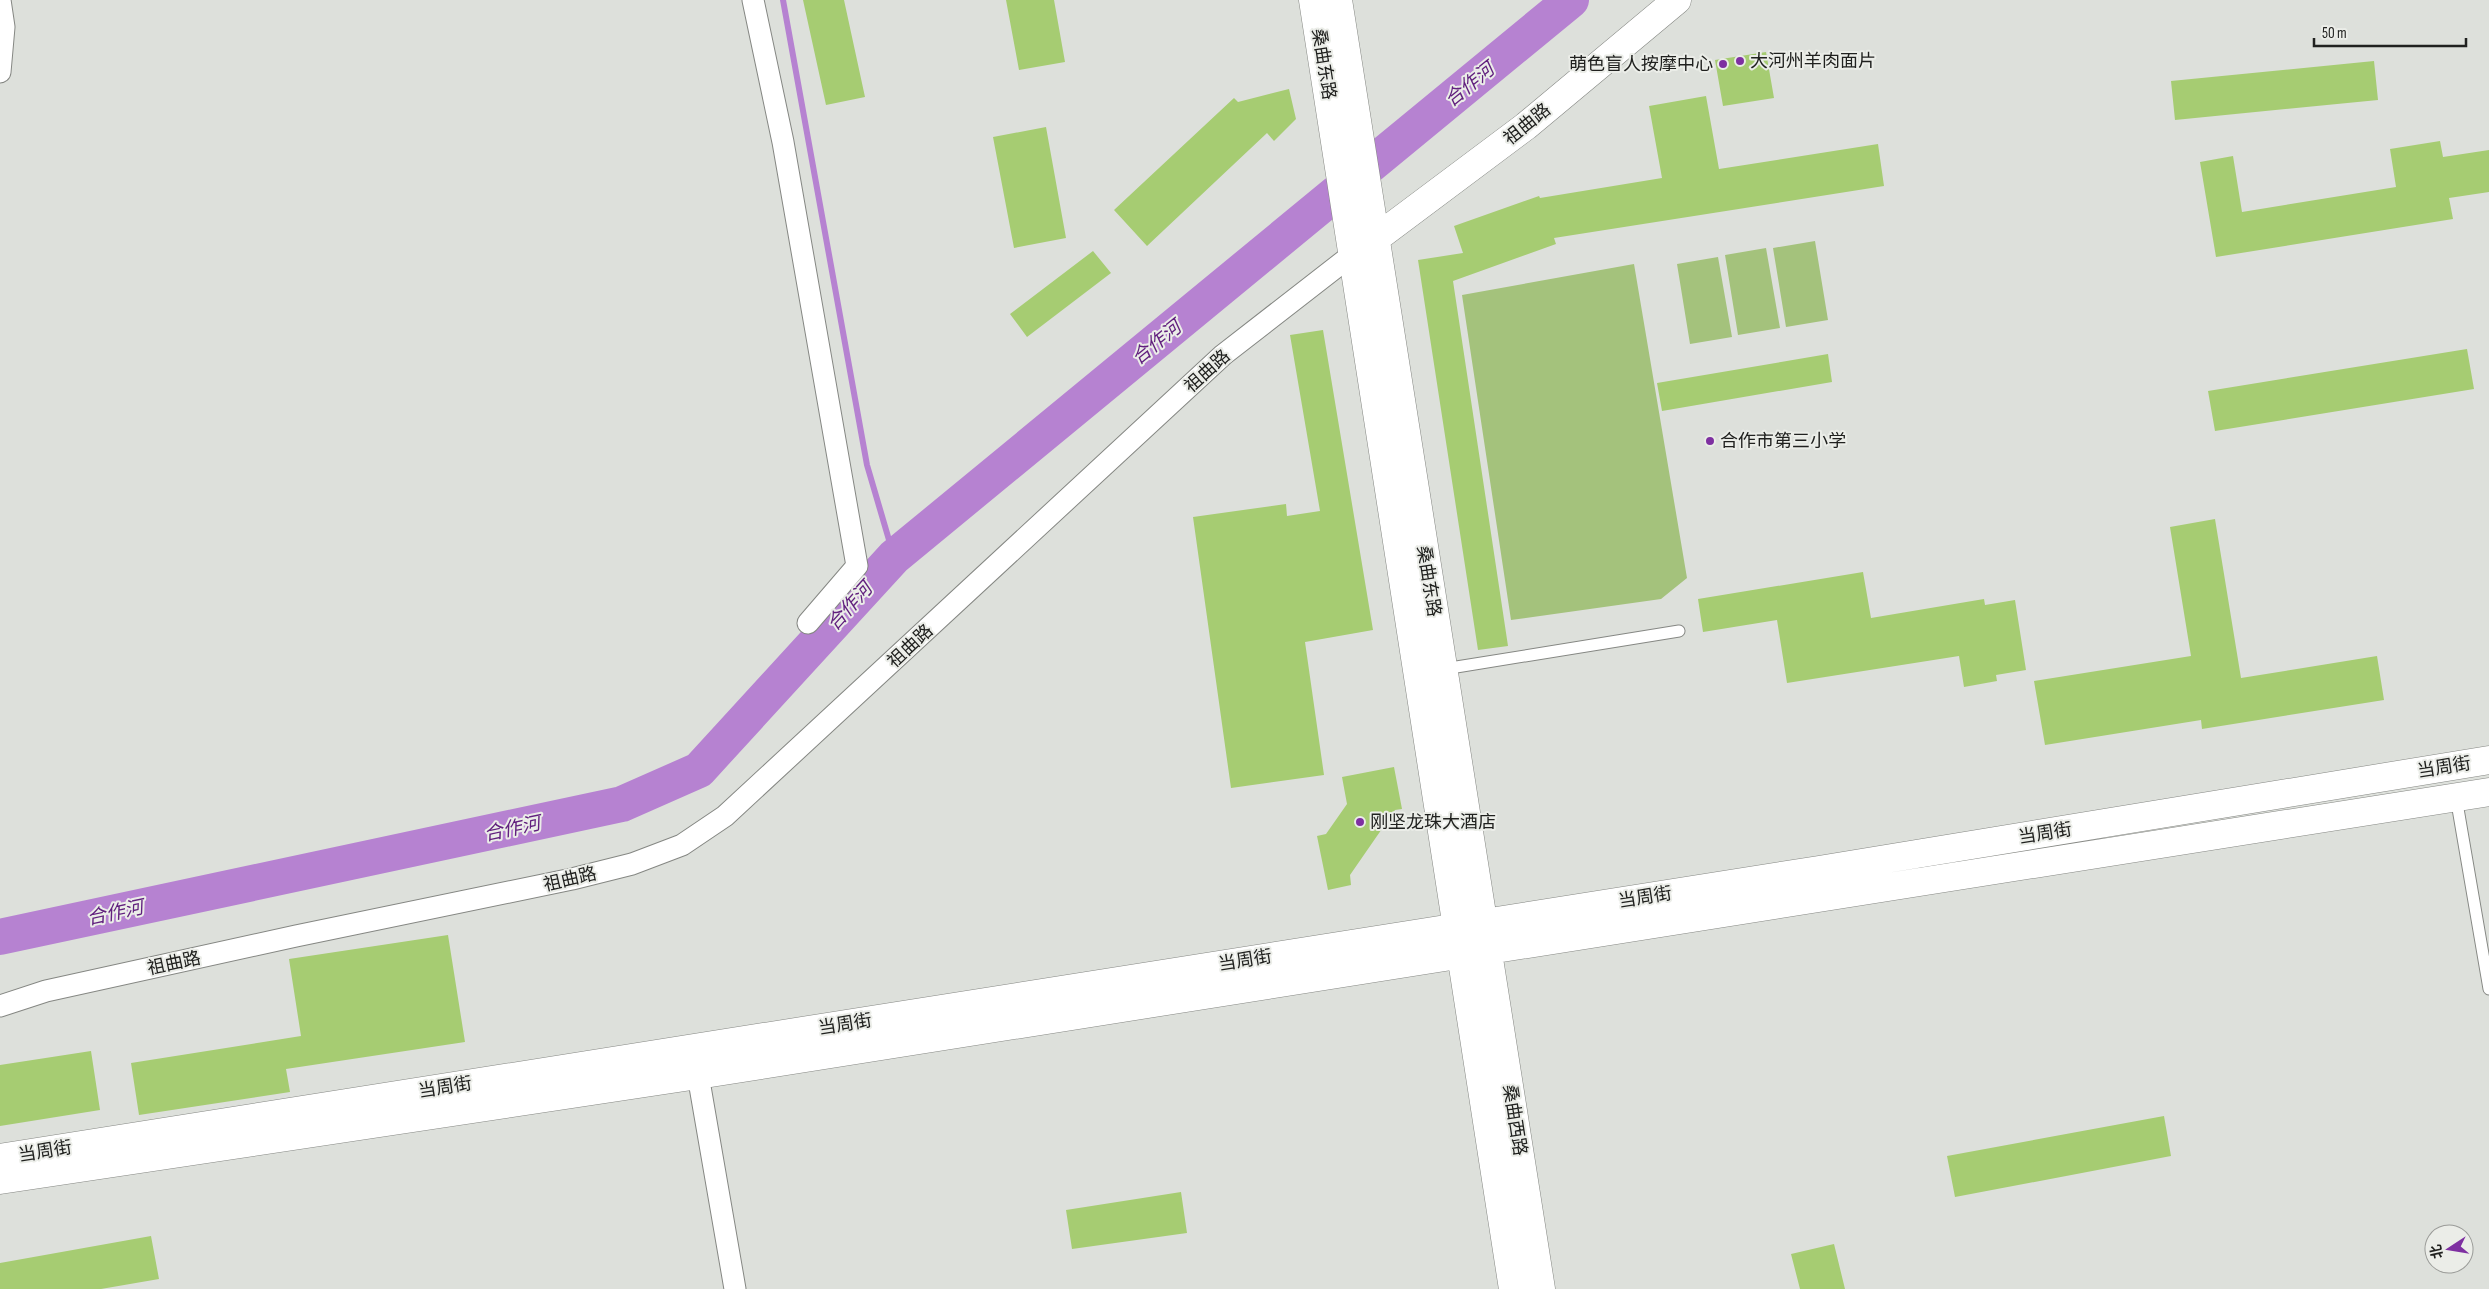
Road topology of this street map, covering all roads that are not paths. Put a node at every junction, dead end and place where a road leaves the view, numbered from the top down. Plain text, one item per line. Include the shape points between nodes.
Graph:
1 (0, 0) edge
2 (753, 0) edge
3 (1314, 0) edge
4 (1338, 0) edge
5 (1677, 0) edge
6 (0, 72) edge
7 (1345, 121) junction
8 (1364, 247) junction
9 (808, 623) dead end
10 (1679, 631) dead end
11 (1443, 670) junction
12 (2489, 760) edge
13 (2489, 792) edge
14 (2456, 797) junction
15 (1471, 924) junction
16 (1488, 952) junction
17 (1461, 956) junction
18 (2489, 989) edge
19 (0, 1006) edge
20 (698, 1075) junction
21 (0, 1158) edge
22 (0, 1180) edge
23 (735, 1289) edge
24 (1514, 1289) edge
25 (1541, 1289) edge

1 - 6 street via 4,27
2 - 9 street via 783,142 857,566
3 - 7 main road, 桑曲东路
4 - 7 main road, 桑曲东路
5 - 8 main road, 祖曲路 via 1526,126
7 - 8 main road, 桑曲东路 via 1370,210
7 - 8 main road, 桑曲东路 via 1350,228
8 - 11 main road, 桑曲东路
8 - 15 main road, 桑曲东路
8 - 19 street, 祖曲路 via 1223,355 725,816 682,845 632,864 572,879 46,991
10 - 11 lane
11 - 15 main road, 桑曲东路
12 - 15 main road, 当周街
13 - 14 main road, 当周街
14 - 16 main road, 当周街
14 - 18 lane
15 - 16 main road, 桑曲东路
15 - 17 main road, 桑曲东路
15 - 21 main road, 当周街
16 - 17 main road, 当周街
16 - 25 main road, 桑曲西路
17 - 20 main road, 当周街
17 - 24 main road, 桑曲西路
20 - 22 main road, 当周街
20 - 23 street

